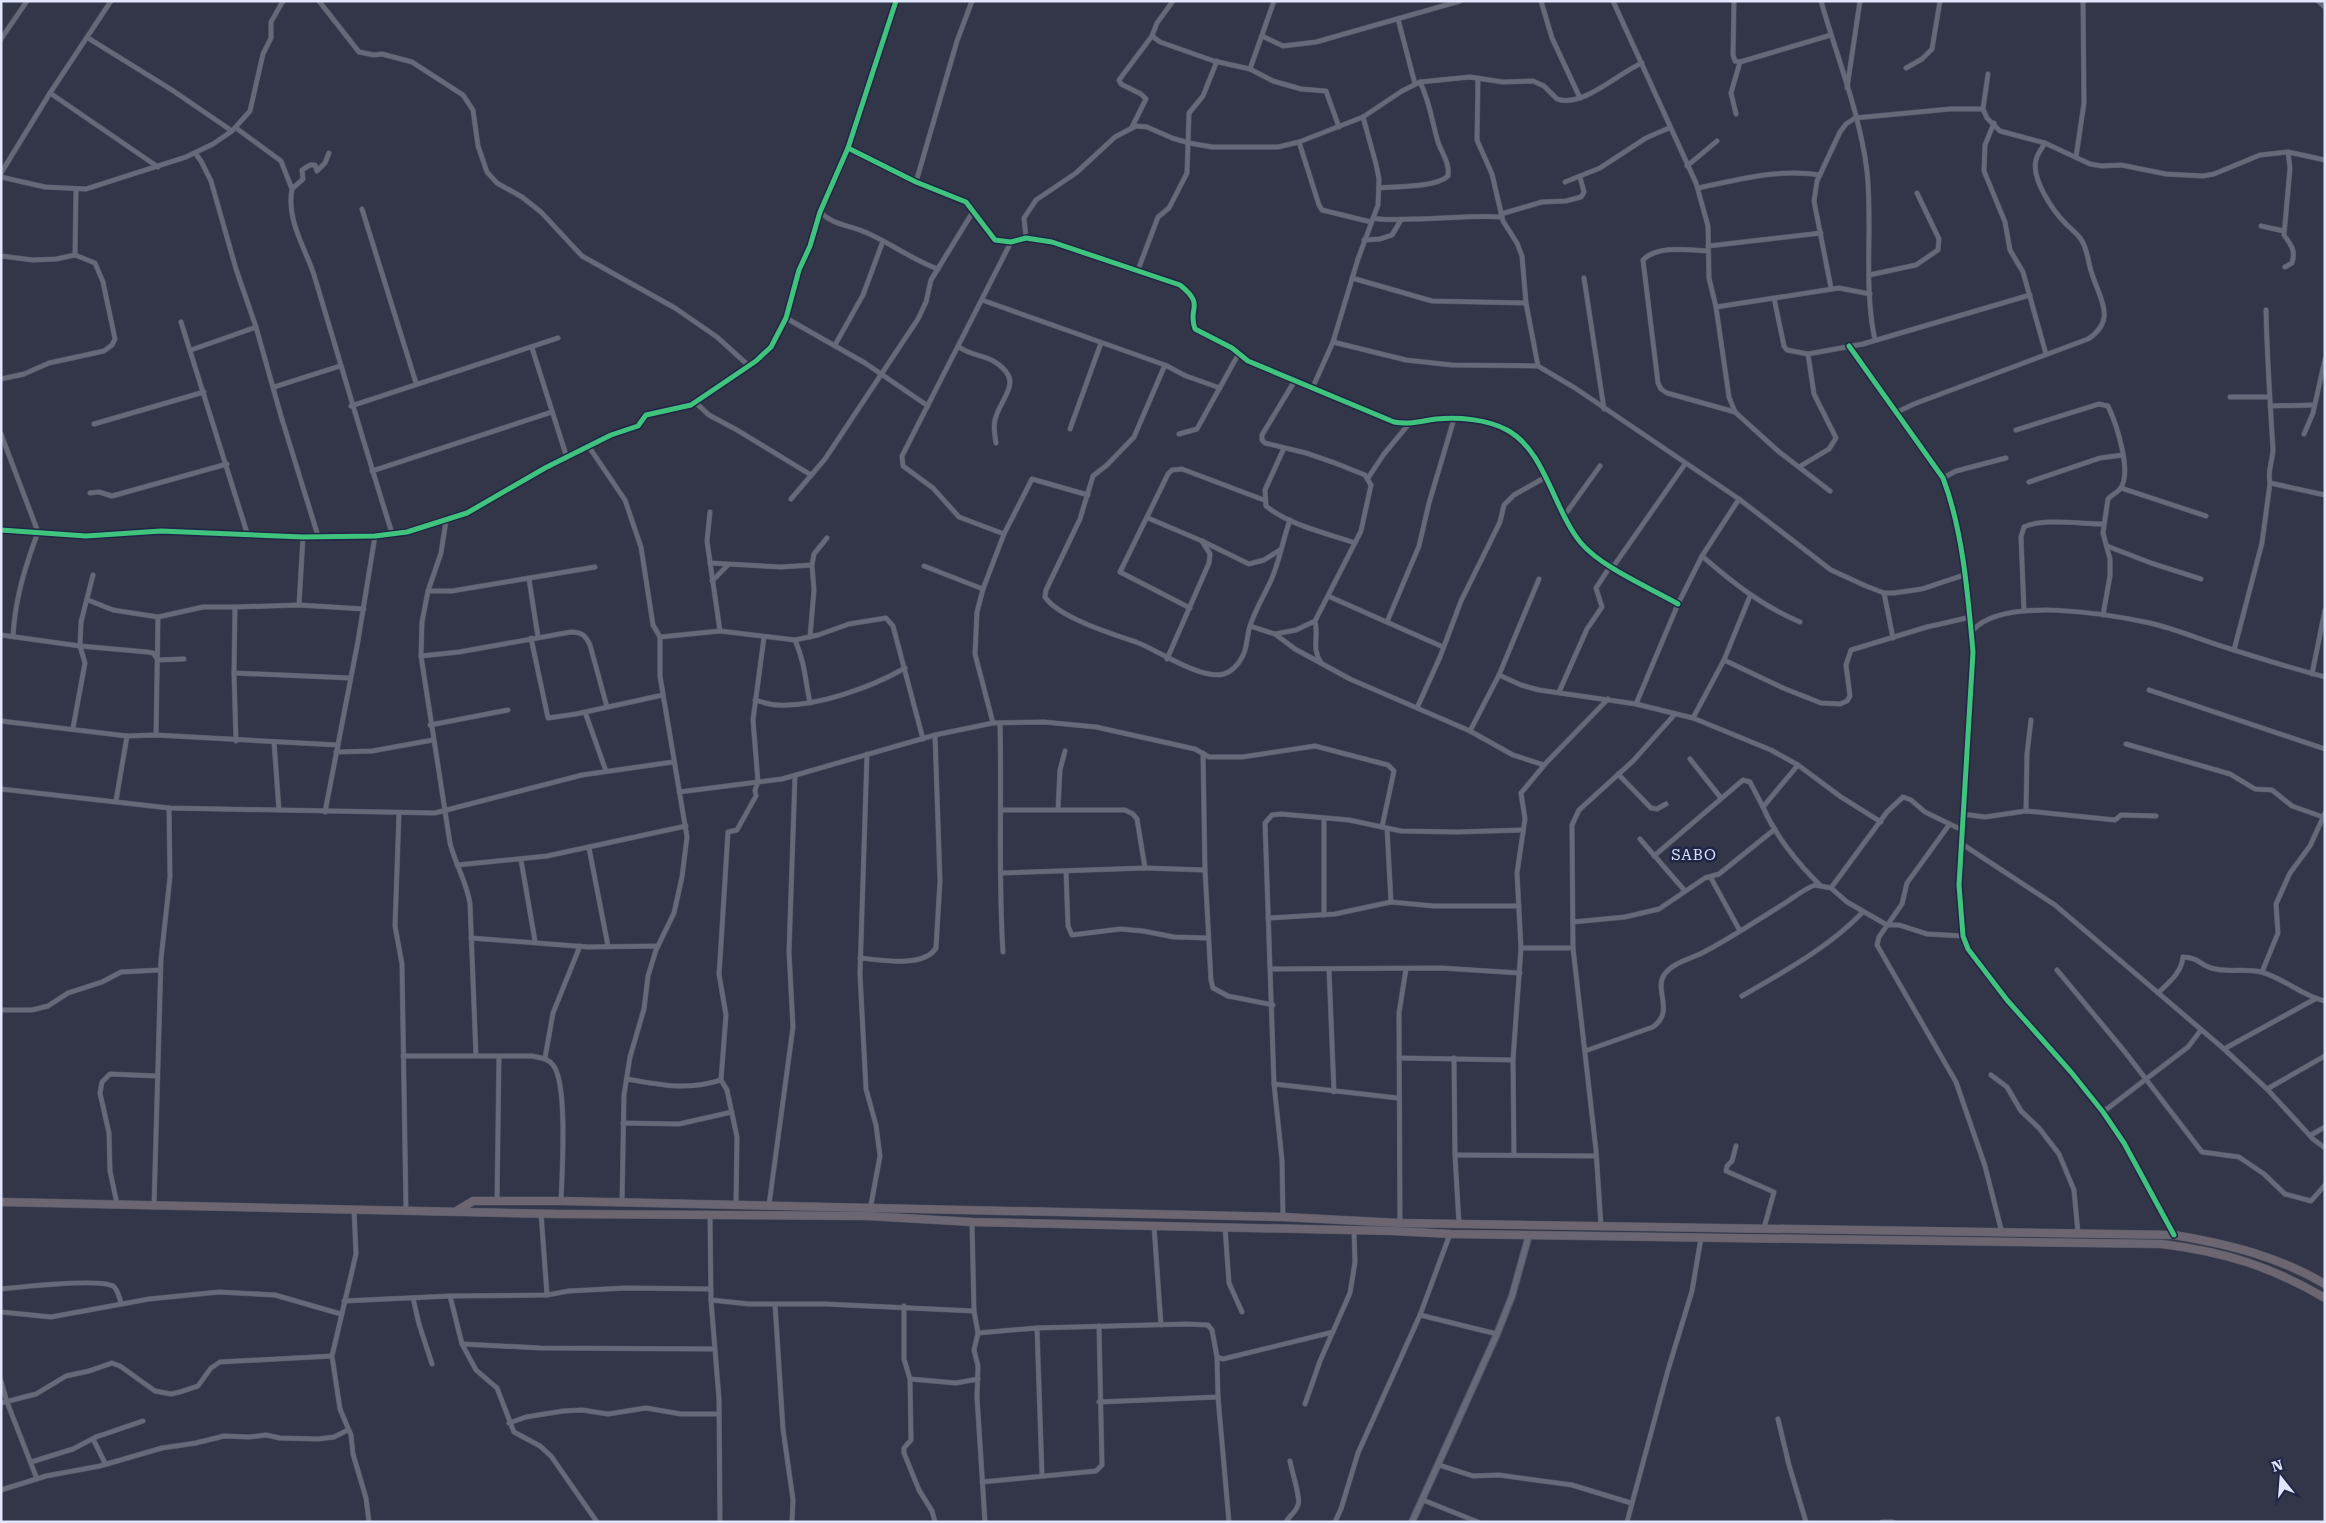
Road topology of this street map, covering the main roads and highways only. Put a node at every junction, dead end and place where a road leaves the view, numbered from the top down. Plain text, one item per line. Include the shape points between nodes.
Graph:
1 (1, 1202) edge
2 (458, 1210) junction
3 (2325, 1284) edge
4 (2325, 1298) edge

1 - 2 main road
2 - 3 main road via 473,1201 561,1200 1283,1217 1400,1223 2174,1235 2264,1255 2293,1266
2 - 4 main road via 868,1216 972,1222 1450,1234 2162,1244 2248,1261 2298,1282

